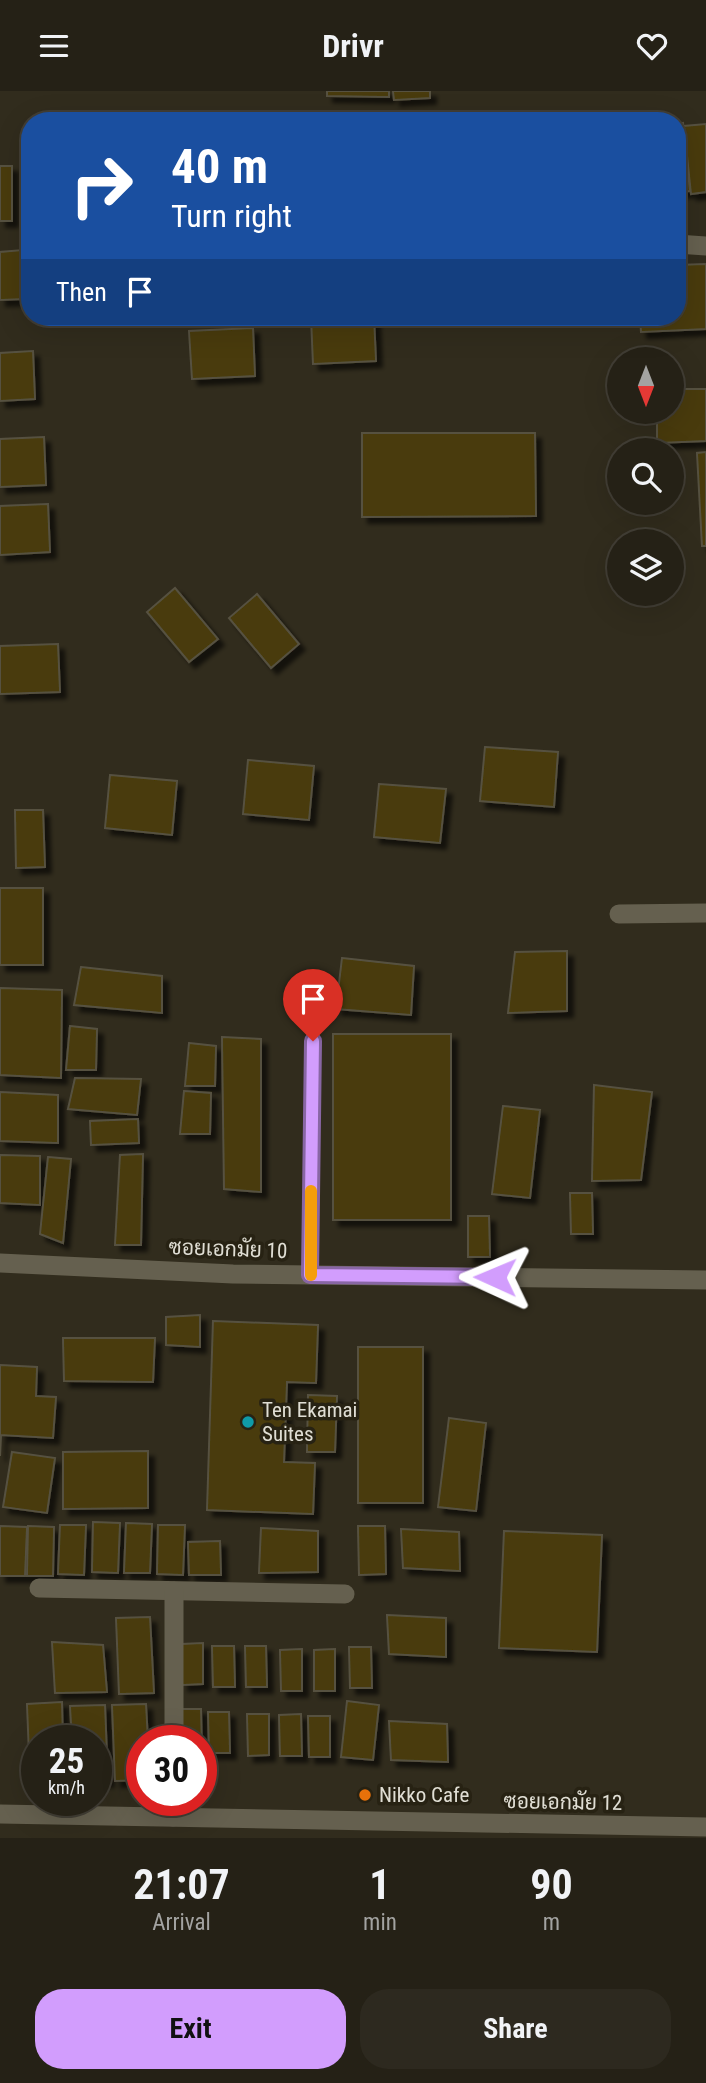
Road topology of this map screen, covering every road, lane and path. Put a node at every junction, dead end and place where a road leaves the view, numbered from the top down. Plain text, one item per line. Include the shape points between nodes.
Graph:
1 (686, 245) edge
2 (706, 246) edge
3 (706, 913) edge
4 (619, 914) dead end
5 (313, 1041) dead end
6 (0, 1262) edge
7 (310, 1275) junction
8 (706, 1280) edge
9 (39, 1588) dead end
10 (174, 1591) junction
11 (345, 1594) dead end
12 (174, 1725) edge
13 (126, 1810) edge
14 (217, 1812) edge
15 (0, 1814) edge
16 (706, 1827) edge
17 (514, 1831) edge

1 - 2 street
3 - 4 street
5 - 7 lane
6 - 7 street, ซอยเอกมัย 10
7 - 8 street, ซอยเอกมัย 10
9 - 10 street
10 - 11 street
10 - 12 street
13 - 15 street, ซอยเอกมัย 12
14 - 17 street, ซอยเอกมัย 12
16 - 17 street, ซอยเอกมัย 12

